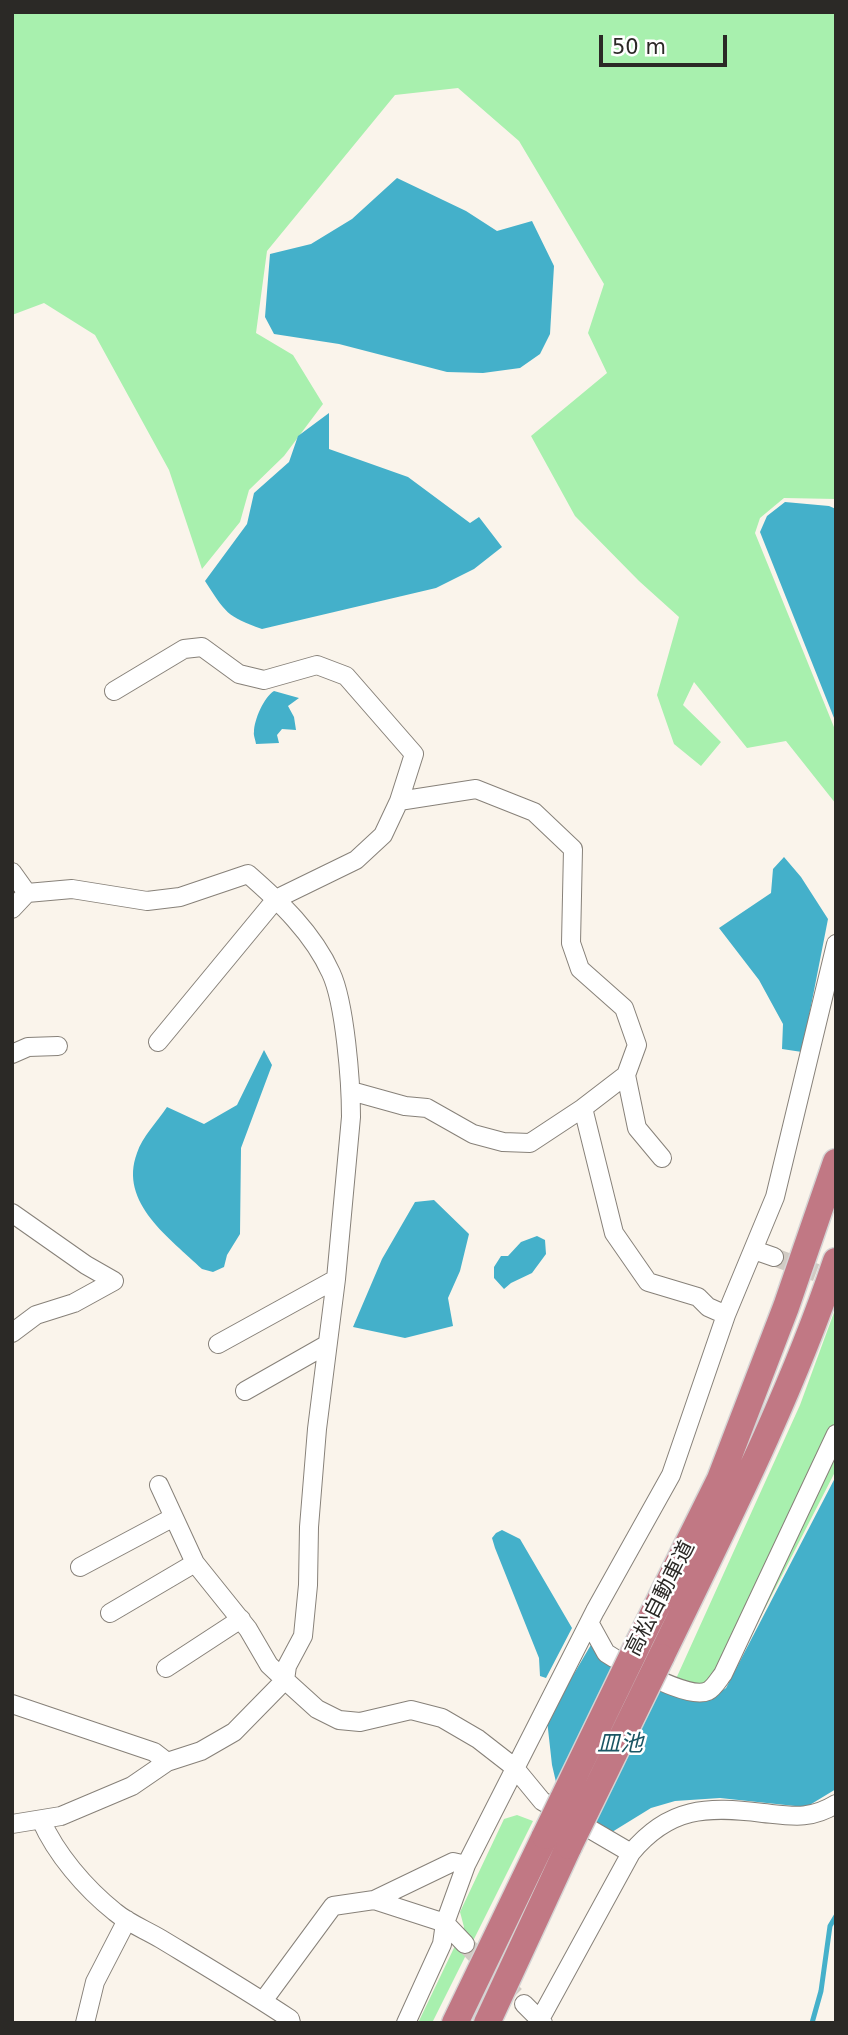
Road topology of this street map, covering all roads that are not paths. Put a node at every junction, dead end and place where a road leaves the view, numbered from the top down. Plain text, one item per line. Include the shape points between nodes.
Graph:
1 (114, 691) dead end
2 (399, 801) junction
3 (12, 872) edge
4 (27, 893) junction
5 (276, 898) junction
6 (12, 909) edge
7 (836, 944) edge
8 (158, 1042) dead end
9 (58, 1046) dead end
10 (12, 1054) edge
11 (626, 1075) junction
12 (351, 1091) junction
13 (583, 1108) junction
14 (662, 1158) dead end
15 (836, 1162) edge
16 (12, 1213) edge
17 (754, 1250) junction
18 (774, 1257) tunnel mouth
19 (836, 1261) edge
20 (336, 1279) junction
21 (726, 1315) junction
22 (12, 1334) edge
23 (218, 1344) dead end
24 (326, 1345) junction
25 (244, 1391) dead end
26 (836, 1434) edge
27 (159, 1485) dead end
28 (172, 1518) junction
29 (195, 1563) junction
30 (80, 1567) dead end
31 (110, 1613) dead end
32 (241, 1619) junction
33 (590, 1624) junction
34 (166, 1668) dead end
35 (285, 1680) junction
36 (12, 1704) edge
37 (167, 1762) junction
38 (514, 1768) junction
39 (836, 1804) edge
40 (41, 1820) junction
41 (12, 1824) edge
42 (631, 1853) junction
43 (466, 1865) junction
44 (374, 1900) junction
45 (127, 1920) junction
46 (445, 1923) junction
47 (465, 1944) tunnel mouth
48 (263, 2001) junction
49 (524, 2004) tunnel mouth
50 (540, 2022) edge
51 (85, 2023) edge
52 (291, 2023) edge
53 (406, 2023) edge
54 (455, 2023) edge
55 (486, 2023) edge

1 - 2 street via 184,649 202,647 239,674 264,680 317,665 346,676 414,754
2 - 5 street via 383,835 356,860
2 - 11 street via 477,789 534,812 573,849 571,943 580,969 624,1008 637,1045
3 - 4 street
4 - 5 street via 72,889 147,901 180,897 248,874
4 - 6 street
5 - 8 street
5 - 12 street via 314,943 332,975
7 - 17 street via 775,1196
9 - 10 street via 28,1047
11 - 13 street
11 - 14 street via 637,1128
12 - 13 street via 427,1108 473,1134 503,1142 530,1143
12 - 20 street
13 - 21 street via 614,1233 648,1282 698,1297
15 - 54 highway, 高松自動車道, bridge via 720,1479
16 - 22 street via 114,1281 74,1304 36,1315
17 - 18 street
17 - 21 street
19 - 55 highway, 高松自動車道, bridge via 741,1494
20 - 23 street
20 - 24 street
21 - 33 street via 671,1475
24 - 25 street
24 - 35 street via 303,1636
26 - 33 street via 723,1674 710,1690 696,1694 614,1658 606,1653
27 - 28 street
28 - 29 street
28 - 30 street
29 - 31 street
29 - 32 street
32 - 34 street
32 - 35 street via 269,1665
33 - 38 street
35 - 37 street via 234,1732 201,1751
35 - 38 street via 317,1709 339,1720 360,1722 411,1710 442,1718
36 - 37 street via 155,1752
37 - 40 street via 132,1786
38 - 42 street via 542,1801
38 - 43 street
39 - 42 street via 803,1818 706,1809 673,1818 647,1834
40 - 41 street
40 - 45 street via 91,1890
42 - 50 street
43 - 44 street via 453,1862
43 - 46 street
44 - 46 street
44 - 48 street via 333,1906
45 - 48 street
45 - 51 street via 95,1982
46 - 47 street
46 - 53 street via 442,1944
48 - 52 street
49 - 50 street

